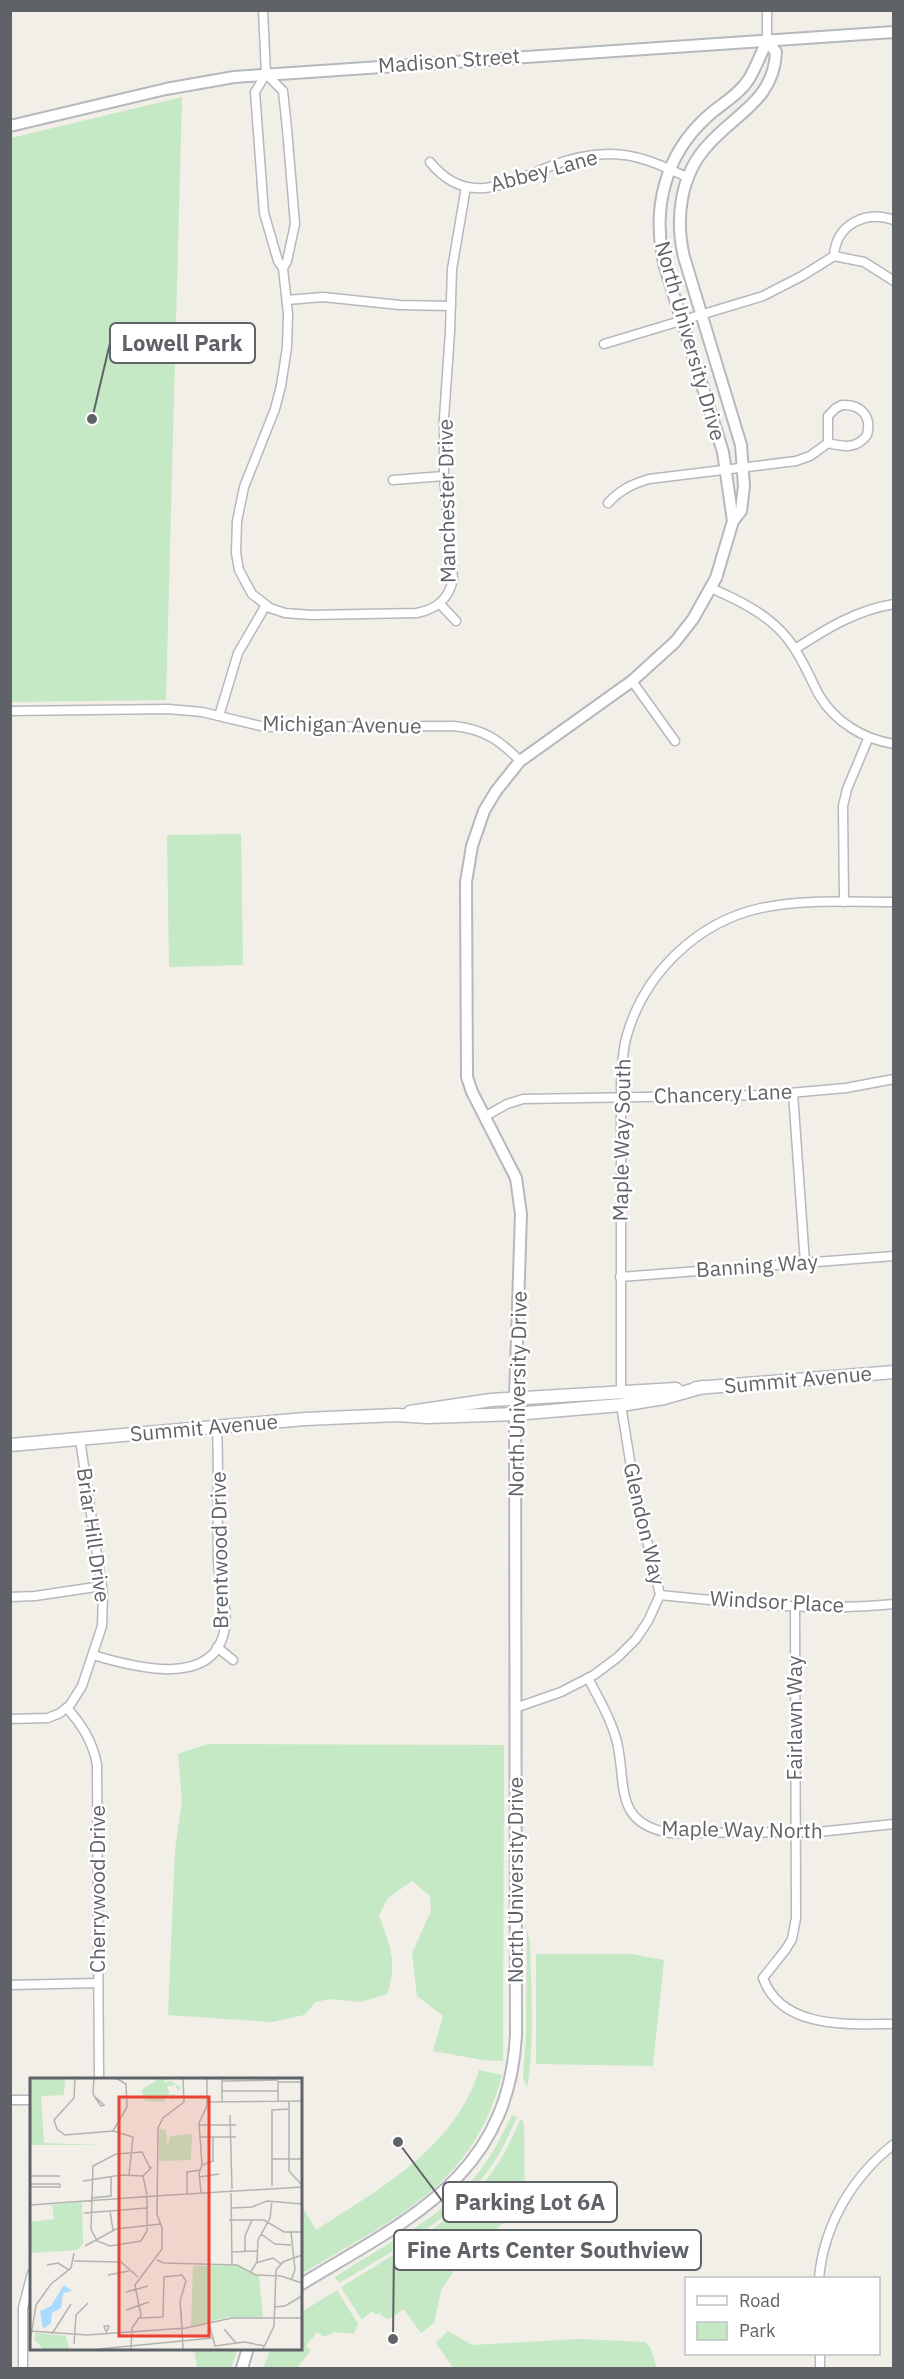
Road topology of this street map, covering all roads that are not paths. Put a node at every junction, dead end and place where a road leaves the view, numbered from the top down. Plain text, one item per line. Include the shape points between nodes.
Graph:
1 (263, 10) edge
2 (766, 10) edge
3 (894, 32) edge
4 (767, 41) junction
5 (266, 74) junction
6 (10, 126) edge
7 (430, 162) dead end
8 (669, 169) junction
9 (689, 178) junction
10 (466, 187) junction
11 (894, 220) edge
12 (834, 256) junction
13 (283, 268) junction
14 (894, 281) edge
15 (287, 300) junction
16 (451, 306) junction
17 (702, 315) junction
18 (682, 321) junction
19 (604, 344) dead end
20 (828, 443) junction
21 (743, 468) junction
22 (726, 470) junction
23 (444, 476) junction
24 (393, 480) dead end
25 (608, 503) dead end
26 (733, 521) junction
27 (711, 588) junction
28 (440, 604) junction
29 (894, 604) edge
30 (266, 605) junction
31 (456, 621) dead end
32 (795, 649) junction
33 (632, 681) junction
34 (10, 711) edge
35 (219, 716) junction
36 (868, 739) junction
37 (675, 741) dead end
38 (894, 744) edge
39 (520, 761) junction
40 (844, 902) junction
41 (894, 902) edge
42 (894, 1079) edge
43 (792, 1093) junction
44 (621, 1097) junction
45 (484, 1117) junction
46 (894, 1256) edge
47 (805, 1263) junction
48 (620, 1276) junction
49 (894, 1372) edge
50 (515, 1398) junction
51 (621, 1399) junction
52 (397, 1414) junction
53 (515, 1414) junction
54 (217, 1427) junction
55 (80, 1439) junction
56 (10, 1444) edge
57 (102, 1586) junction
58 (660, 1595) junction
59 (10, 1597) edge
60 (894, 1604) edge
61 (795, 1605) junction
62 (217, 1647) junction
63 (93, 1655) junction
64 (233, 1660) dead end
65 (588, 1678) junction
66 (67, 1708) junction
67 (515, 1708) junction
68 (10, 1719) edge
69 (894, 1824) edge
70 (796, 1832) junction
71 (98, 1983) junction
72 (10, 1985) edge
73 (894, 2024) edge
74 (99, 2078) edge
75 (10, 2100) edge
76 (30, 2100) edge
77 (894, 2144) edge
78 (819, 2277) edge
79 (30, 2279) edge
80 (302, 2284) edge
81 (10, 2338) edge
82 (22, 2338) junction
83 (248, 2349) edge
84 (22, 2368) edge
85 (242, 2368) edge

1 - 5 street
2 - 4 street
3 - 4 street, Madison Street
4 - 5 street, Madison Street
4 - 8 street, North University Drive via 748,79 697,126
4 - 9 street, North University Drive via 776,52 765,89 751,107 708,144
5 - 6 street, Madison Street via 166,89
5 - 13 street, Manchester Drive via 255,92 264,213
5 - 13 street, Manchester Drive via 283,91 286,120 295,224
7 - 10 street via 445,179
8 - 9 street, Abbey Lane
8 - 10 street, Abbey Lane via 639,157 609,154 573,159 509,184
8 - 18 street, North University Drive via 661,198 658,234
9 - 17 street, North University Drive via 679,215 680,239
10 - 16 street, Manchester Drive via 454,249
11 - 12 street via 868,217 855,221 839,236
12 - 14 street via 864,262
12 - 17 street via 763,296
13 - 15 street, Manchester Drive
15 - 16 street via 351,298
15 - 30 street, Manchester Drive via 287,347 281,386 244,487 237,521 239,570 248,589
16 - 23 street, Manchester Drive
17 - 18 street
17 - 21 street, North University Drive via 736,425
18 - 19 street
18 - 22 street, North University Drive
20 - 20 street via 848,446 863,440 869,427 862,410 842,405 832,411 827,422
20 - 21 street via 796,461
21 - 22 street
21 - 26 street, North University Drive via 741,511
22 - 25 street via 649,479 631,485
22 - 26 street, North University Drive
23 - 24 street
23 - 28 street, Manchester Drive via 453,579 450,592
26 - 27 street, North University Drive
27 - 32 street via 755,610
27 - 33 street, North University Drive via 675,642
28 - 30 street, Manchester Drive via 417,613 335,614 296,614
28 - 31 street
29 - 32 street via 844,619
30 - 35 street via 238,653
32 - 36 street via 828,707
33 - 37 street
33 - 39 street, North University Drive
34 - 35 street, Michigan Avenue via 168,709
35 - 39 street, Michigan Avenue via 279,728 466,727 494,737
36 - 38 street
36 - 40 street via 843,806
39 - 45 street, North University Drive via 484,811 467,865 466,1067
40 - 41 street, Maple Way South
40 - 44 street, Maple Way South via 750,911 715,926 682,948 650,986 631,1023 624,1048
42 - 43 street, Chancery Lane
43 - 44 street, Chancery Lane
43 - 47 street
44 - 45 street, Chancery Lane via 523,1099
44 - 48 street, Maple Way South
45 - 50 street, North University Drive via 513,1169 520,1194 522,1244
46 - 47 street, Banning Way
47 - 48 street, Banning Way
48 - 51 street, Maple Way South
49 - 51 main road, Summit Avenue
50 - 51 main road, Summit Avenue
50 - 52 main road, Summit Avenue
50 - 53 street, North University Drive
51 - 53 main road, Summit Avenue
51 - 58 street, Glendon Way via 634,1486
52 - 53 main road, Summit Avenue
52 - 54 main road, Summit Avenue
53 - 67 street, North University Drive
54 - 55 main road, Summit Avenue
54 - 62 street, Brentwood Drive via 218,1568 226,1618
55 - 56 main road, Summit Avenue
55 - 57 street, Briar Hill Drive
57 - 59 street
57 - 63 street, Briar Hill Drive via 104,1616
58 - 61 street, Windsor Place
58 - 65 street, Glendon Way via 636,1639
60 - 61 street, Windsor Place
61 - 70 street, Fairlawn Way
62 - 63 street, Brentwood Drive via 193,1665 175,1669 127,1665
62 - 64 street
63 - 66 street, Briar Hill Drive via 76,1698
65 - 67 street, Glendon Way via 548,1698
65 - 70 street, Maple Way North via 614,1734 626,1801 637,1820 653,1830 670,1833
66 - 68 street via 48,1718
66 - 71 street, Cherrywood Drive via 88,1737 97,1765
67 - 80 street, North University Drive via 516,2035 513,2071 504,2102 483,2147 441,2195
69 - 70 street, Maple Way North
70 - 73 street, Fairlawn Way via 796,1918 792,1939 763,1982 785,2006 804,2017 839,2024
71 - 72 street
71 - 74 street, Cherrywood Drive
75 - 76 street
77 - 78 street via 863,2172 840,2207 825,2244
79 - 82 street
81 - 82 street
82 - 84 street
83 - 85 street

